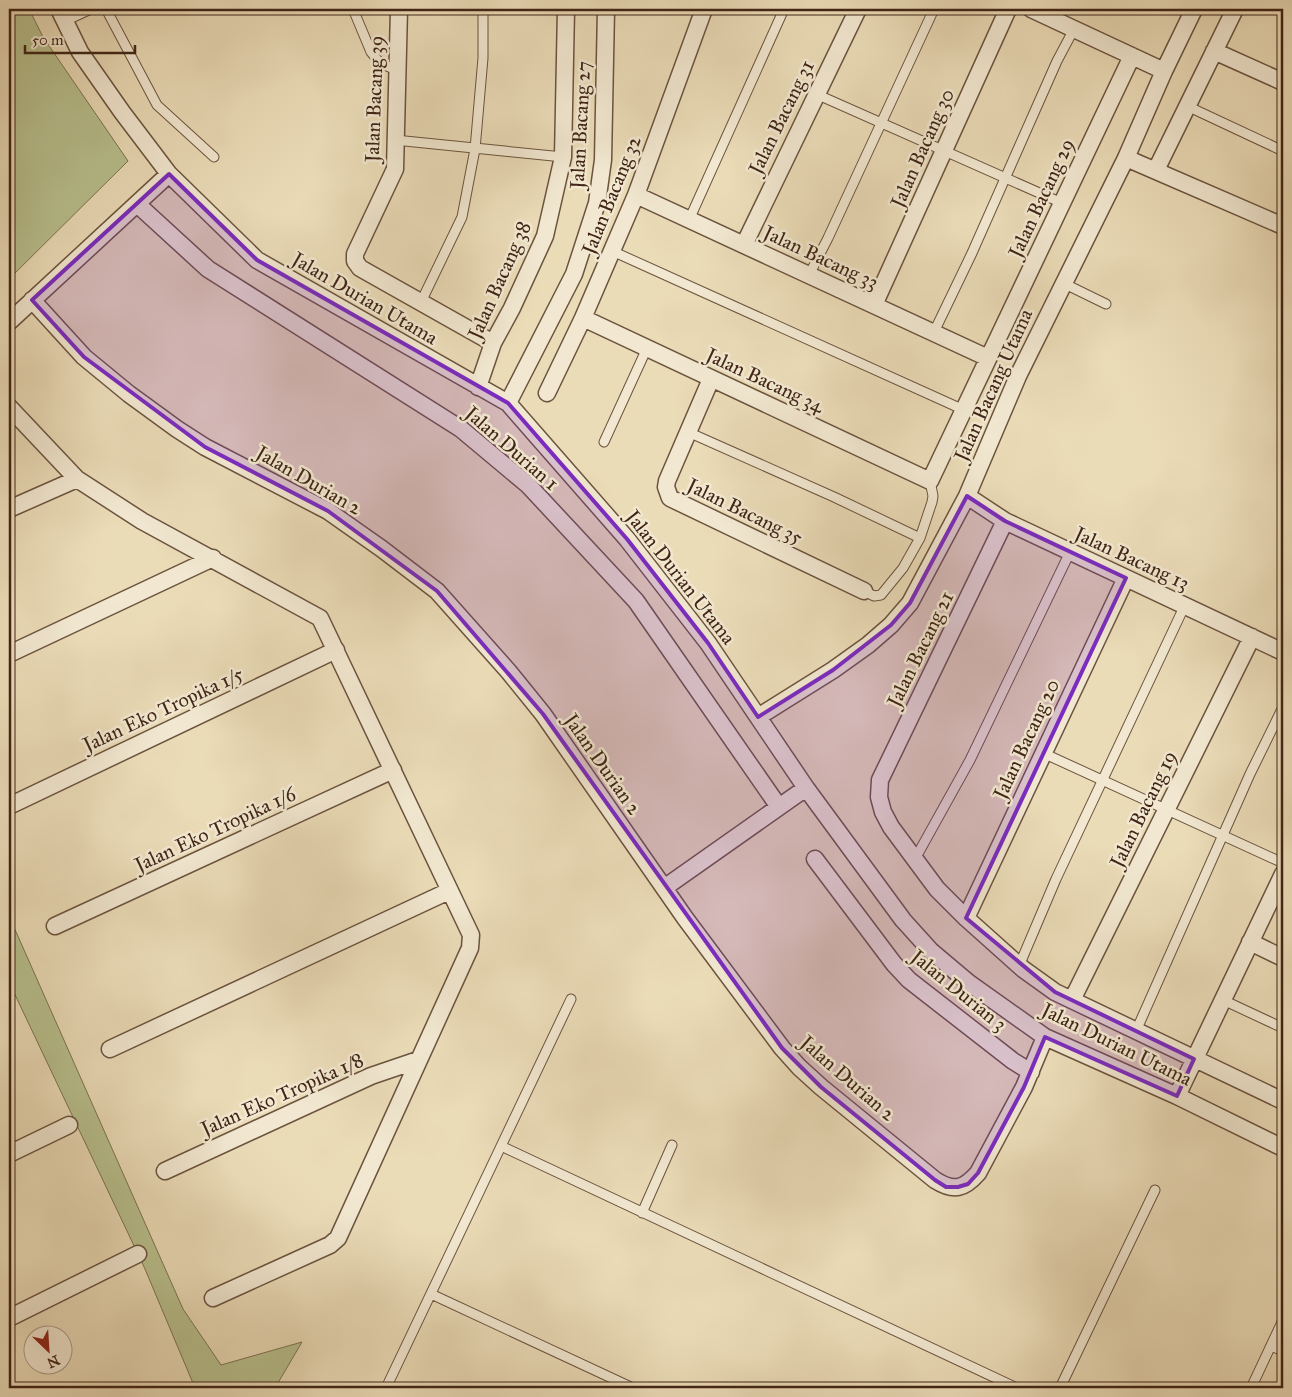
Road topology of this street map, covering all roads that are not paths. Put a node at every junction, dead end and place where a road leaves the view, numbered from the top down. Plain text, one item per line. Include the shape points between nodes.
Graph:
1 (91, 9) edge
2 (106, 9) edge
3 (353, 9) edge
4 (399, 9) edge
5 (483, 9) edge
6 (566, 9) edge
7 (606, 9) edge
8 (704, 9) edge
9 (784, 9) edge
10 (858, 9) edge
11 (934, 9) edge
12 (1008, 9) edge
13 (1031, 9) edge
14 (1194, 9) edge
15 (1234, 9) edge
16 (62, 15) edge
17 (1074, 29) junction
18 (1214, 52) junction
19 (1132, 56) junction
20 (1164, 71) junction
21 (398, 72) junction
22 (1283, 82) edge
23 (816, 94) junction
24 (1187, 106) junction
25 (881, 122) junction
26 (396, 140) junction
27 (475, 149) junction
28 (944, 150) junction
29 (1283, 151) edge
30 (214, 156) dead end
31 (563, 158) junction
32 (1126, 158) junction
33 (1156, 170) junction
34 (170, 174) junction
35 (1005, 178) junction
36 (636, 195) junction
37 (1062, 203) junction
38 (137, 204) junction
39 (689, 220) junction
40 (1283, 226) edge
41 (744, 244) junction
42 (612, 251) junction
43 (809, 275) junction
44 (1063, 283) junction
45 (32, 300) junction
46 (421, 302) junction
47 (1106, 304) dead end
48 (874, 305) junction
49 (582, 318) junction
50 (9, 322) edge
51 (934, 332) junction
52 (493, 342) junction
53 (647, 348) junction
54 (988, 358) junction
55 (711, 378) junction
56 (478, 387) junction
57 (547, 393) dead end
58 (508, 403) junction
59 (9, 407) edge
60 (964, 410) junction
61 (688, 432) junction
62 (604, 442) dead end
63 (77, 479) junction
64 (930, 481) junction
65 (967, 496) junction
66 (9, 509) edge
67 (1005, 521) junction
68 (920, 538) junction
69 (1070, 552) junction
70 (213, 558) junction
71 (1126, 578) junction
72 (864, 591) joint
73 (1185, 605) junction
74 (1252, 637) junction
75 (336, 650) junction
76 (1283, 652) edge
77 (9, 654) edge
78 (1283, 707) edge
79 (758, 717) junction
80 (1043, 753) junction
81 (392, 770) junction
82 (1103, 780) junction
83 (806, 788) junction
84 (9, 806) edge
85 (779, 807) junction
86 (1166, 809) junction
87 (1223, 836) junction
88 (815, 859) dead end
89 (915, 859) junction
90 (1283, 863) edge
91 (1283, 875) edge
92 (664, 888) junction
93 (449, 891) junction
94 (966, 918) junction
95 (54, 926) dead end
96 (1250, 942) junction
97 (1283, 958) edge
98 (1019, 966) junction
99 (571, 999) dead end
100 (1072, 1000) junction
101 (1223, 1000) junction
102 (1283, 1028) edge
103 (1136, 1031) junction
104 (1045, 1037) junction
105 (110, 1049) dead end
106 (1194, 1059) junction
107 (418, 1060) junction
108 (1030, 1072) junction
109 (1177, 1096) junction
110 (1283, 1100) edge
111 (69, 1125) dead end
112 (672, 1145) dead end
113 (501, 1146) junction
114 (1283, 1148) edge
115 (9, 1154) edge
116 (165, 1171) dead end
117 (1155, 1190) dead end
118 (642, 1213) junction
119 (138, 1254) dead end
120 (431, 1294) junction
121 (213, 1298) dead end
122 (9, 1318) edge
123 (1283, 1320) edge
124 (1271, 1346) junction
125 (1283, 1351) edge
126 (386, 1388) edge
127 (633, 1388) edge
128 (1016, 1388) edge
129 (1060, 1388) edge
130 (1251, 1388) edge

1 - 16 lane
2 - 30 lane via 157,106
3 - 21 lane via 371,52 380,63
4 - 21 street, Jalan Bacang 39
5 - 27 lane via 483,58
6 - 31 street, Jalan Bacang 38
7 - 58 street, Jalan Bacang 27 via 603,160 597,203 574,274
8 - 36 street, Jalan Bacang 32
9 - 39 lane
10 - 23 street, Jalan Bacang 31
11 - 25 lane
12 - 28 street, Jalan Bacang 30
13 - 17 street
14 - 20 street, Jalan Bacang Utama
15 - 18 street
16 - 34 street, Jalan Durian Utama via 80,52
17 - 19 street
17 - 35 lane
18 - 22 street
18 - 24 street
19 - 20 street
19 - 37 street, Jalan Bacang 29
20 - 32 street, Jalan Bacang Utama
21 - 26 street, Jalan Bacang 39
23 - 25 lane
23 - 41 street, Jalan Bacang 31
24 - 29 lane
24 - 33 street
25 - 28 lane
25 - 43 lane
26 - 27 lane
26 - 46 street, Jalan Bacang 39 via 395,168 355,254 355,261 360,268
27 - 31 lane
27 - 46 lane via 462,217
28 - 35 lane
28 - 48 street, Jalan Bacang 30
31 - 52 street, Jalan Bacang 38 via 545,236
32 - 33 street
32 - 44 street, Jalan Bacang Utama
33 - 40 street
34 - 38 street
34 - 56 street, Jalan Durian Utama via 257,260
35 - 37 lane
35 - 51 lane
36 - 39 street, Jalan Bacang 33
36 - 42 street, Jalan Bacang 32
37 - 54 street, Jalan Bacang 29
38 - 45 street
38 - 85 street, Jalan Durian 1 via 208,269 461,429 528,485 636,601
39 - 41 street, Jalan Bacang 33
41 - 43 street, Jalan Bacang 33
42 - 49 street, Jalan Bacang 32
42 - 60 lane
43 - 48 street, Jalan Bacang 33
44 - 47 lane
44 - 65 street, Jalan Bacang Utama via 1018,376
45 - 50 street
45 - 92 street, Jalan Durian 2 via 84,357 177,429 328,511 437,591 543,714
46 - 52 street, Jalan Bacang 39
48 - 51 street, Jalan Bacang 33
49 - 53 street, Jalan Bacang 34
49 - 57 street, Jalan Bacang 32
51 - 54 street, Jalan Bacang 33
52 - 56 street, Jalan Bacang 38
53 - 55 street, Jalan Bacang 34
53 - 62 lane
54 - 60 street, Jalan Bacang 29
55 - 61 street, Jalan Bacang 35
55 - 64 street, Jalan Bacang 34
56 - 58 street, Jalan Durian Utama
58 - 79 street, Jalan Durian Utama via 627,538 708,643
59 - 63 street
60 - 64 street, Jalan Bacang 29
61 - 68 lane
61 - 72 street, Jalan Bacang 35 via 667,481 670,498
63 - 66 street
63 - 70 street via 142,521
64 - 68 lane via 933,499
65 - 67 street, Jalan Bacang 13
65 - 79 street, Jalan Bacang Utama via 910,603 891,625 833,670
67 - 69 street, Jalan Bacang 13
67 - 89 street, Jalan Bacang 21 via 880,780 879,797 883,812
68 - 72 lane via 904,568 884,593 877,596
69 - 71 street, Jalan Bacang 13
69 - 89 lane via 970,760
70 - 75 street via 318,616
70 - 77 street
71 - 73 street, Jalan Bacang 13
71 - 80 street, Jalan Bacang 20
73 - 74 street, Jalan Bacang 13
73 - 82 lane
74 - 76 street, Jalan Bacang 13
74 - 86 street, Jalan Bacang 19
75 - 81 street
75 - 84 street, Jalan Eko Tropika 1/5
78 - 87 lane
79 - 83 street, Jalan Durian Utama
80 - 82 lane
80 - 94 street, Jalan Bacang 20
81 - 93 street
81 - 95 street, Jalan Eko Tropika 1/6
82 - 86 lane
82 - 98 lane
83 - 85 street
83 - 104 street, Jalan Durian Utama via 903,920 931,952
85 - 92 street
86 - 87 lane
86 - 100 street, Jalan Bacang 19
87 - 90 lane
87 - 103 lane
88 - 108 street, Jalan Durian 3 via 909,980
89 - 94 street via 937,889
91 - 96 street
92 - 108 street, Jalan Durian 2 via 799,1067 946,1187 968,1184 978,1172
93 - 105 street
93 - 107 street via 469,931 471,944
94 - 98 street
96 - 97 street
96 - 101 street
98 - 100 street
99 - 113 lane
100 - 103 street
101 - 102 lane
101 - 106 street
103 - 106 street
104 - 108 street, Jalan Durian 2
104 - 109 street, Jalan Durian Utama
106 - 109 street
106 - 110 street
107 - 116 street, Jalan Eko Tropika 1/8 via 372,1076
107 - 121 street via 336,1241
109 - 114 street, Jalan Durian Utama
111 - 115 street
112 - 118 lane
113 - 118 lane
113 - 120 lane
117 - 129 lane
118 - 128 lane
119 - 122 street
120 - 126 lane
120 - 127 lane
123 - 124 lane
124 - 125 lane
124 - 130 lane

